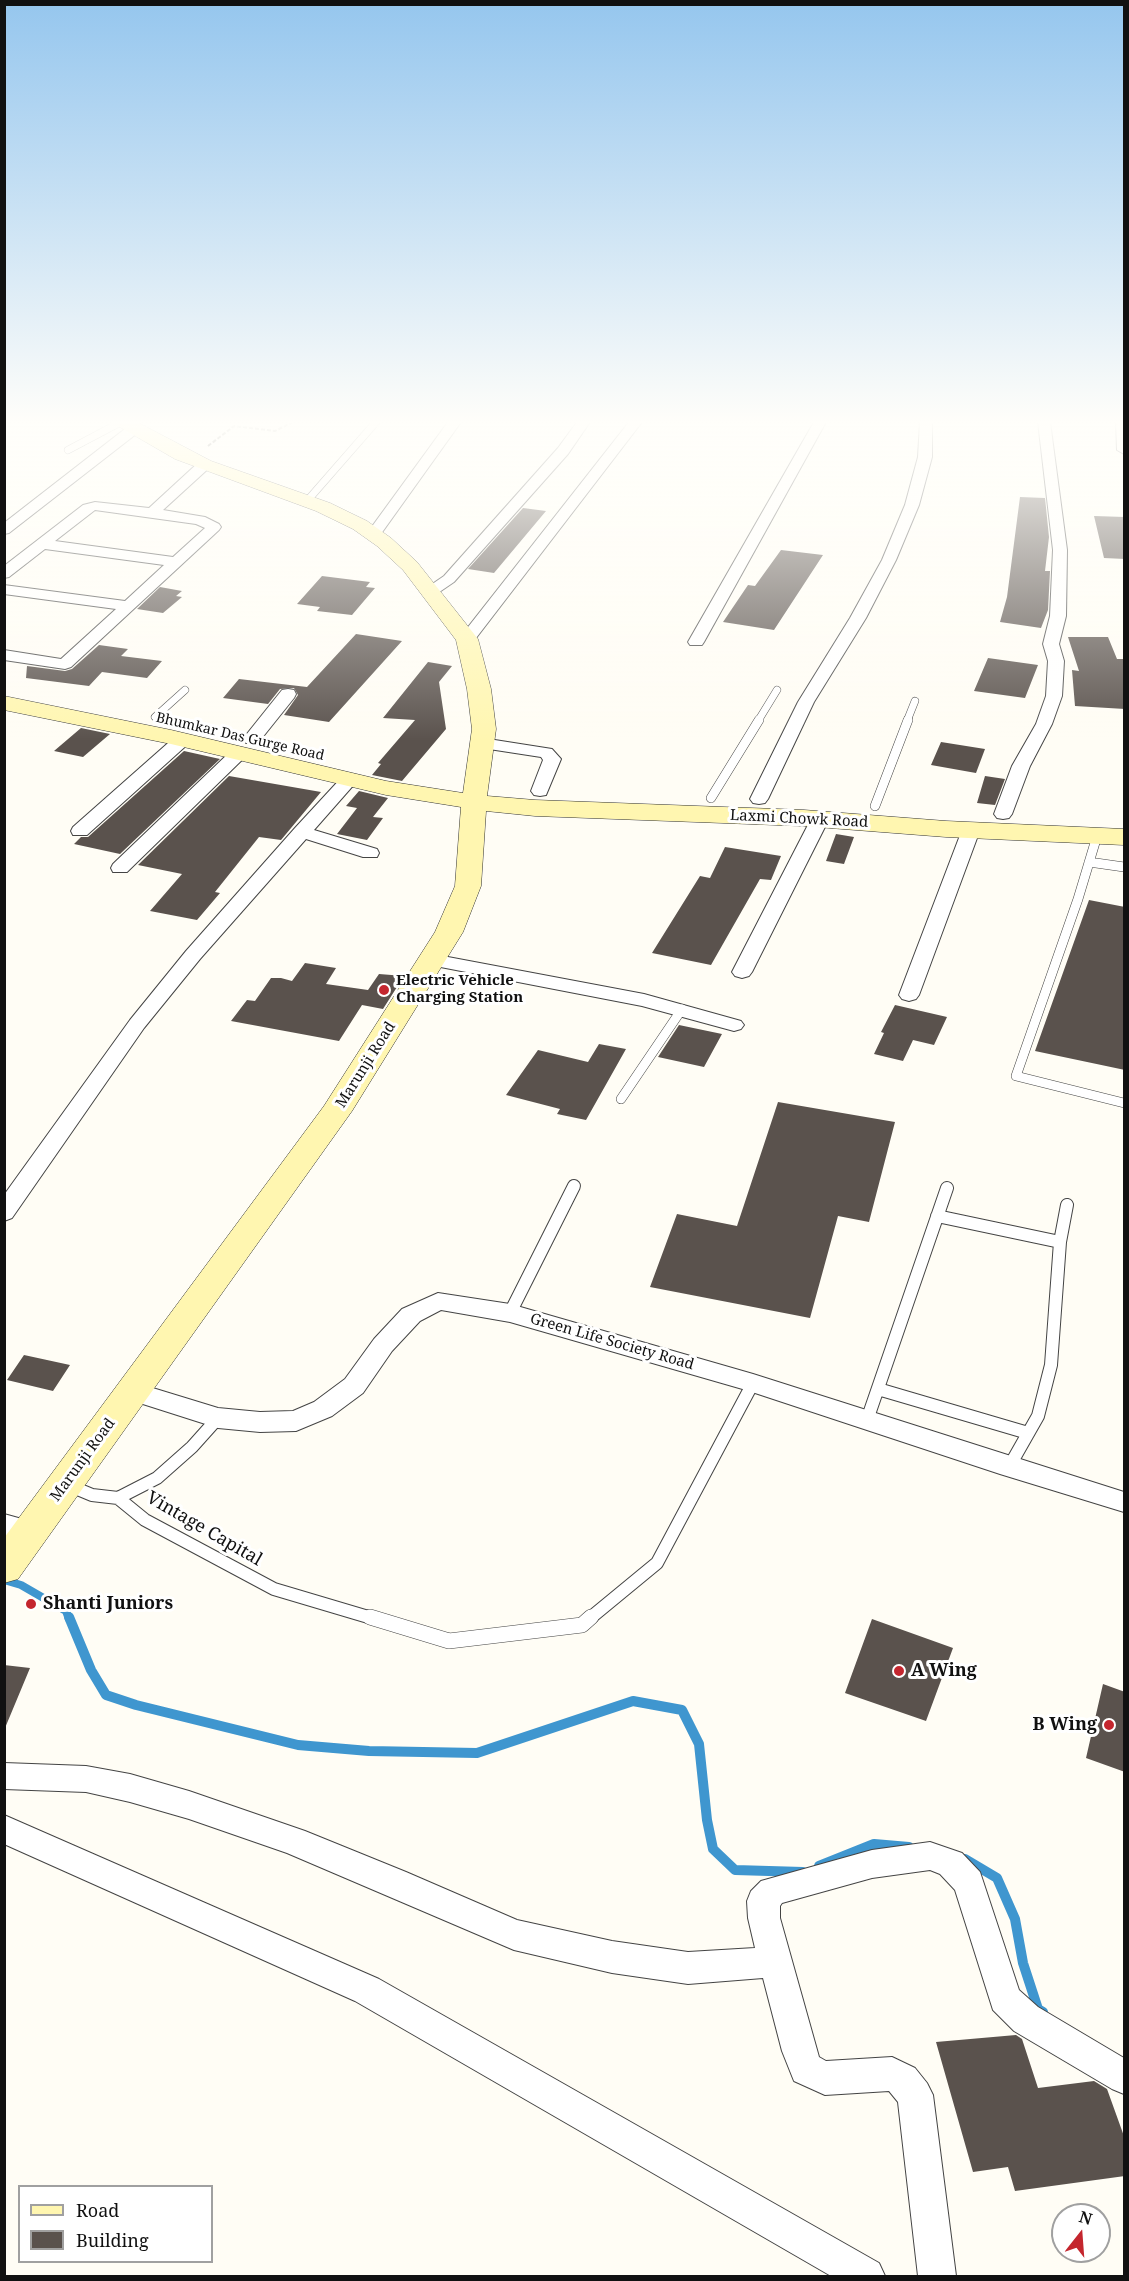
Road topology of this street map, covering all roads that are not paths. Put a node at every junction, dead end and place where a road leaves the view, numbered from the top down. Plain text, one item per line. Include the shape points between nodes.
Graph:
1 (62, 528) edge
2 (212, 528) edge
3 (365, 528) edge
4 (379, 528) edge
5 (494, 528) edge
6 (553, 528) edge
7 (760, 528) edge
8 (902, 528) edge
9 (1057, 528) edge
10 (374, 535) junction
11 (43, 544) junction
12 (176, 562) junction
13 (4, 574) edge
14 (4, 590) edge
15 (430, 592) junction
16 (128, 606) junction
17 (467, 639) junction
18 (696, 642) dead end
19 (4, 655) edge
20 (4, 686) edge
21 (185, 690) dead end
22 (777, 690) dead end
23 (288, 694) dead end
24 (915, 700) dead end
25 (4, 703) edge
26 (155, 717) junction
27 (190, 733) junction
28 (482, 743) junction
29 (245, 746) junction
30 (349, 780) junction
31 (540, 791) junction
32 (474, 794) junction
33 (711, 798) junction
34 (759, 799) junction
35 (875, 806) junction
36 (820, 819) junction
37 (1011, 820) junction
38 (1125, 820) edge
39 (971, 830) junction
40 (80, 831) dead end
41 (302, 832) junction
42 (1097, 836) junction
43 (1125, 837) edge
44 (370, 853) dead end
45 (1089, 862) junction
46 (1125, 867) edge
47 (120, 868) dead end
48 (432, 960) junction
49 (742, 972) dead end
50 (909, 995) dead end
51 (682, 1009) junction
52 (734, 1025) dead end
53 (621, 1099) dead end
54 (1125, 1102) edge
55 (574, 1186) dead end
56 (946, 1188) dead end
57 (1066, 1205) dead end
58 (4, 1213) edge
59 (937, 1216) junction
60 (1060, 1242) junction
61 (510, 1313) junction
62 (753, 1383) junction
63 (878, 1389) junction
64 (133, 1390) junction
65 (218, 1418) junction
66 (867, 1420) junction
67 (1028, 1433) junction
68 (1009, 1467) junction
69 (65, 1484) junction
70 (118, 1498) junction
71 (1125, 1502) edge
72 (13, 1546) edge
73 (4, 1776) edge
74 (4, 1829) edge
75 (776, 1962) junction
76 (1125, 2077) edge
77 (866, 2277) edge
78 (937, 2277) edge

1 - 11 street
2 - 12 street
3 - 10 main road, Marunji Road
4 - 10 street
5 - 15 street via 449,579
6 - 17 street
7 - 18 street
8 - 34 street via 858,618 806,702
9 - 37 street via 1058,616 1051,644 1056,661 1054,696 1021,766
10 - 15 main road, Marunji Road via 410,566
11 - 12 street
11 - 13 street
12 - 16 street
14 - 16 street
15 - 17 main road, Marunji Road
16 - 19 street via 64,664
17 - 28 main road, Marunji Road via 482,709
20 - 26 main road, Bhumkar Das Gurge Road
21 - 26 lane
22 - 33 lane
23 - 29 street
24 - 35 lane
25 - 27 main road, Bhumkar Das Gurge Road
26 - 27 main road, Bhumkar Das Gurge Road
27 - 29 main road, Bhumkar Das Gurge Road
27 - 40 street
28 - 31 street via 546,753 552,759
28 - 32 main road, Marunji Road
29 - 30 main road, Bhumkar Das Gurge Road
29 - 32 main road, Bhumkar Das Gurge Road via 398,772
29 - 47 street
30 - 32 main road, Bhumkar Das Gurge Road
30 - 41 street
31 - 32 main road, Laxmi Chowk Road
31 - 33 main road, Laxmi Chowk Road
32 - 36 main road, Laxmi Chowk Road via 535,808
32 - 48 main road, Marunji Road via 468,886 450,932
33 - 34 main road, Laxmi Chowk Road
34 - 35 main road, Laxmi Chowk Road
35 - 37 main road, Laxmi Chowk Road
36 - 39 main road, Laxmi Chowk Road
36 - 49 street
37 - 38 main road, Laxmi Chowk Road
37 - 39 main road, Laxmi Chowk Road
37 - 42 main road, Laxmi Chowk Road
39 - 50 street
41 - 44 street
41 - 58 street via 137,1024
42 - 43 main road, Laxmi Chowk Road
42 - 45 lane
45 - 46 lane
45 - 54 lane via 1016,1076
48 - 51 street
48 - 64 main road, Marunji Road via 337,1112
51 - 52 street
51 - 53 lane
55 - 61 lane
56 - 59 lane
57 - 60 lane
59 - 60 lane
59 - 63 lane
60 - 67 lane via 1051,1365 1038,1416
61 - 62 street, Green Life Society Road
61 - 65 street, Green Life Society Road via 438,1301 411,1315 382,1345 354,1386 323,1409 296,1421
62 - 66 street, Green Life Society Road
62 - 70 lane, Vintage Capital via 657,1563 582,1625 449,1641 274,1589 145,1520
63 - 66 lane
63 - 67 lane
64 - 65 street, Green Life Society Road
64 - 69 main road, Marunji Road
65 - 70 lane, Vintage Capital via 192,1448 157,1478
66 - 68 street, Green Life Society Road
67 - 68 lane
68 - 71 street, Green Life Society Road
69 - 70 lane, Vintage Capital via 93,1495
69 - 72 main road, Marunji Road
73 - 75 street via 86,1779 189,1805 294,1841 514,1935 612,1957 688,1968
74 - 77 street via 367,1990
75 - 76 street via 764,1918 763,1901 771,1891 872,1864 930,1856 951,1863 969,1882 1005,1999 1026,2019
75 - 78 street via 806,2069 825,2078 892,2074 903,2080 915,2096

